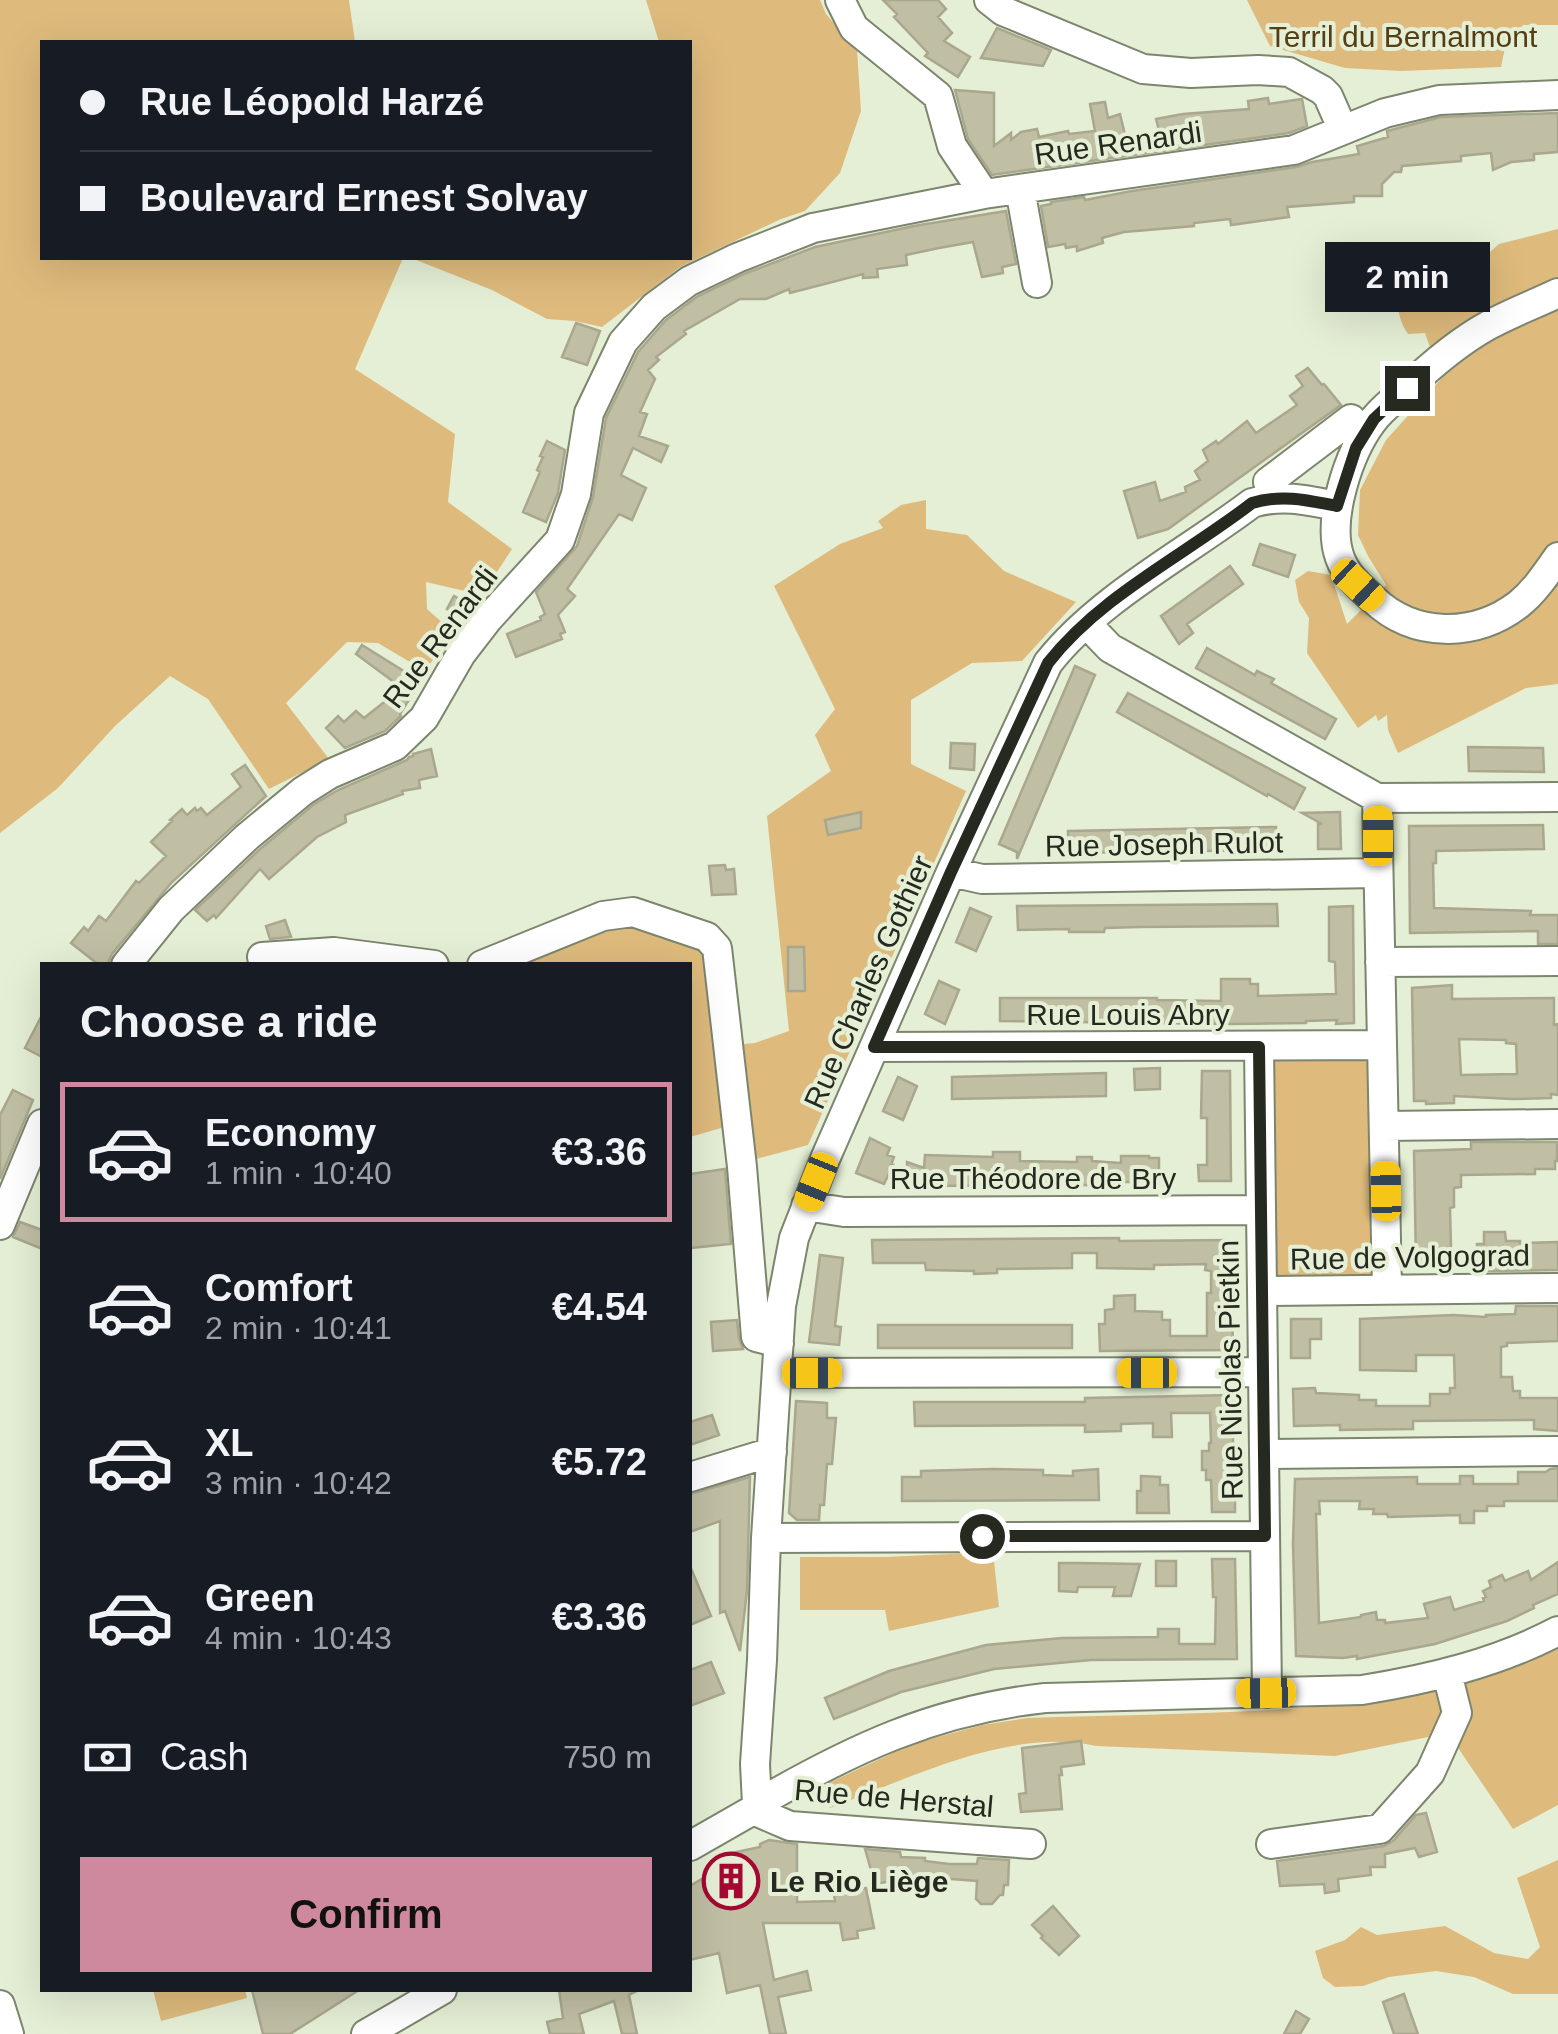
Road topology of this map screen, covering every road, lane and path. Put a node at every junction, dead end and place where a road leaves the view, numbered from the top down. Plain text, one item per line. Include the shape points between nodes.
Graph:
1 (840, 0) edge
2 (989, 0) edge
3 (1558, 95) edge
4 (1343, 130) junction
5 (1020, 189) junction
6 (984, 194) junction
7 (1036, 282) dead end
8 (1558, 293) edge
9 (1351, 419) dead end
10 (1272, 498) junction
11 (1337, 506) junction
12 (1558, 557) edge
13 (1086, 623) junction
14 (1558, 797) edge
15 (1377, 798) junction
16 (951, 872) junction
17 (1378, 873) junction
18 (262, 957) dead end
19 (1558, 960) edge
20 (128, 962) edge
21 (411, 962) edge
22 (489, 962) edge
23 (1380, 962) junction
24 (1382, 1044) junction
25 (874, 1047) junction
26 (1259, 1047) junction
27 (1558, 1124) edge
28 (1385, 1126) junction
29 (40, 1129) edge
30 (806, 1206) junction
31 (1260, 1210) junction
32 (0, 1225) edge
33 (1558, 1288) edge
34 (1387, 1289) junction
35 (1262, 1291) junction
36 (779, 1343) junction
37 (1262, 1372) junction
38 (776, 1373) junction
39 (772, 1452) junction
40 (1558, 1452) edge
41 (1264, 1454) junction
42 (692, 1476) edge
43 (1265, 1536) junction
44 (766, 1538) junction
45 (1558, 1631) edge
46 (1447, 1673) junction
47 (1266, 1693) junction
48 (755, 1807) junction
49 (1031, 1844) dead end
50 (1270, 1844) dead end
51 (692, 1845) edge
52 (439, 1992) edge
53 (0, 2004) edge
54 (10, 2034) edge
55 (366, 2034) edge

1 - 6 street via 854,28 938,96 952,146
2 - 4 street via 1143,68 1289,72 1328,96
3 - 4 street, Rue Renardi via 1439,100
4 - 5 street, Rue Renardi via 1294,150
5 - 6 street, Rue Renardi
5 - 7 street
6 - 20 street, Rue Renardi via 813,228 689,281 654,307 623,342 589,413 576,494 560,540 479,630 424,718 394,746 330,774 275,814 171,908
8 - 11 street via 1466,340 1374,419 1356,448
9 - 10 street via 1268,482
10 - 11 street
10 - 13 street, Rue Charles Gothier via 1252,503
11 - 12 street via 1335,530 1346,572 1382,608 1425,627 1466,628 1502,614 1535,589
13 - 15 street via 1110,648
13 - 16 street, Rue Charles Gothier via 1048,663
14 - 15 street
15 - 17 street
16 - 17 street, Rue Joseph Rulot via 982,879
16 - 25 street, Rue Charles Gothier
17 - 23 street
18 - 21 street via 334,952
19 - 23 street
22 - 36 street via 603,916 634,912 706,937 717,948 756,1338
23 - 24 street
24 - 26 street, Rue Louis Abry
24 - 28 street
25 - 26 street, Rue Louis Abry
25 - 30 street, Rue Charles Gothier
26 - 31 street, Rue Nicolas Pietkin
27 - 28 street
28 - 34 street
29 - 32 street
30 - 31 street, Rue Théodore de Bry via 844,1212
30 - 36 street, Rue Charles Gothier via 785,1275
31 - 35 street, Rue Nicolas Pietkin
33 - 34 street, Rue de Volgograd
34 - 35 street, Rue de Volgograd
35 - 37 street, Rue Nicolas Pietkin
36 - 38 street, Rue Charles Gothier
37 - 38 street
37 - 41 street, Rue Nicolas Pietkin
38 - 39 street, Rue Charles Gothier
39 - 42 street
39 - 44 street, Rue Charles Gothier
40 - 41 street
41 - 43 street, Rue Nicolas Pietkin
43 - 44 street
43 - 47 street, Rue Nicolas Pietkin
44 - 48 street, Rue Charles Gothier
45 - 46 street
46 - 47 street via 1362,1690
46 - 50 street via 1457,1713 1430,1773 1380,1830
47 - 48 street via 1044,1698 942,1716 876,1741
48 - 49 street, Rue de Herstal via 790,1826
48 - 51 street
52 - 55 street
53 - 54 street

